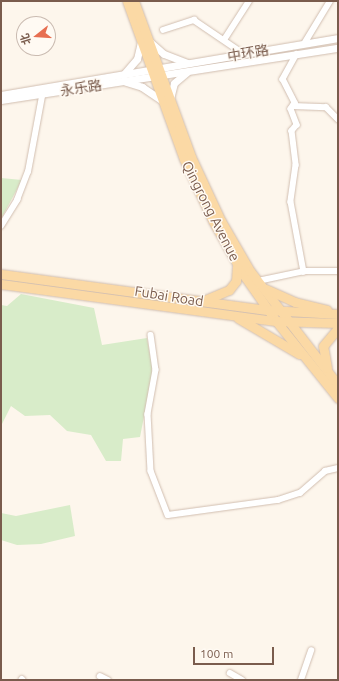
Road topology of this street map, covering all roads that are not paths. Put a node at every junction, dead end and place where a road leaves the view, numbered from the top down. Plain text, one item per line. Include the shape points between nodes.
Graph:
1 (127, 1) edge
2 (134, 1) edge
3 (249, 1) edge
4 (330, 1) edge
5 (163, 30) dead end
6 (338, 38) edge
7 (144, 40) junction
8 (224, 40) junction
9 (304, 44) junction
10 (338, 48) edge
11 (244, 54) junction
12 (297, 54) junction
13 (190, 67) junction
14 (156, 73) junction
15 (122, 78) junction
16 (43, 91) junction
17 (1, 95) edge
18 (1, 100) edge
19 (166, 100) junction
20 (293, 106) junction
21 (338, 119) edge
22 (1, 226) edge
23 (237, 262) junction
24 (338, 271) edge
25 (304, 272) junction
26 (1, 274) edge
27 (258, 282) junction
28 (1, 284) edge
29 (200, 301) junction
30 (269, 310) junction
31 (280, 312) junction
32 (225, 313) junction
33 (338, 313) edge
34 (276, 321) junction
35 (288, 322) junction
36 (338, 323) edge
37 (338, 328) edge
38 (151, 335) dead end
39 (311, 363) junction
40 (329, 374) junction
41 (338, 385) edge
42 (338, 398) edge
43 (338, 468) edge
44 (312, 651) dead end
45 (230, 673) dead end
46 (100, 676) dead end
47 (108, 680) edge
48 (242, 680) edge
49 (301, 680) edge

1 - 7 main road, Qingrong Avenue
2 - 7 main road, Qingrong Avenue
3 - 8 street
4 - 9 street
5 - 8 street via 194,20
6 - 9 street, 中环路
7 - 13 street
7 - 14 main road, Qingrong Avenue
7 - 15 street via 132,67
8 - 11 street
9 - 11 street, 中环路
10 - 12 street, 中环路
11 - 13 street, 中环路
12 - 13 street, 中环路
12 - 20 street via 282,79 295,103
13 - 14 street, 中环路
13 - 19 street via 174,83
14 - 15 street, 永乐路
14 - 19 main road, Qingrong Avenue
15 - 16 street, 永乐路
15 - 19 street
16 - 17 street, 永乐路
16 - 18 street, 永乐路
16 - 22 street via 28,172 18,200
19 - 23 main road, Qingrong Avenue via 184,159
19 - 27 main road, Qingrong Avenue via 221,221
20 - 21 street via 326,107
20 - 25 street via 296,164 291,202
23 - 29 main road via 239,272 229,290
23 - 30 main road, Qingrong Avenue
24 - 25 street
25 - 27 street
26 - 29 main road, Fubai Road
27 - 31 main road, Qingrong Avenue
27 - 33 main road via 295,302
28 - 32 main road, Fubai Road
29 - 30 main road, Fubai Road
30 - 31 main road, Fubai Road
30 - 34 main road, Qingrong Avenue
31 - 33 main road, Fubai Road
31 - 35 main road, Qingrong Avenue
32 - 34 main road, Fubai Road
32 - 39 main road via 274,337
34 - 35 main road, Fubai Road
34 - 39 main road, Qingrong Avenue
35 - 36 main road, Fubai Road
35 - 40 main road, Qingrong Avenue
37 - 40 main road via 323,346
38 - 43 street via 156,370 148,414 151,471 168,515 278,500 300,493 325,471
39 - 42 main road, Qingrong Avenue
40 - 41 main road, Qingrong Avenue
44 - 49 street
45 - 48 street
46 - 47 street

